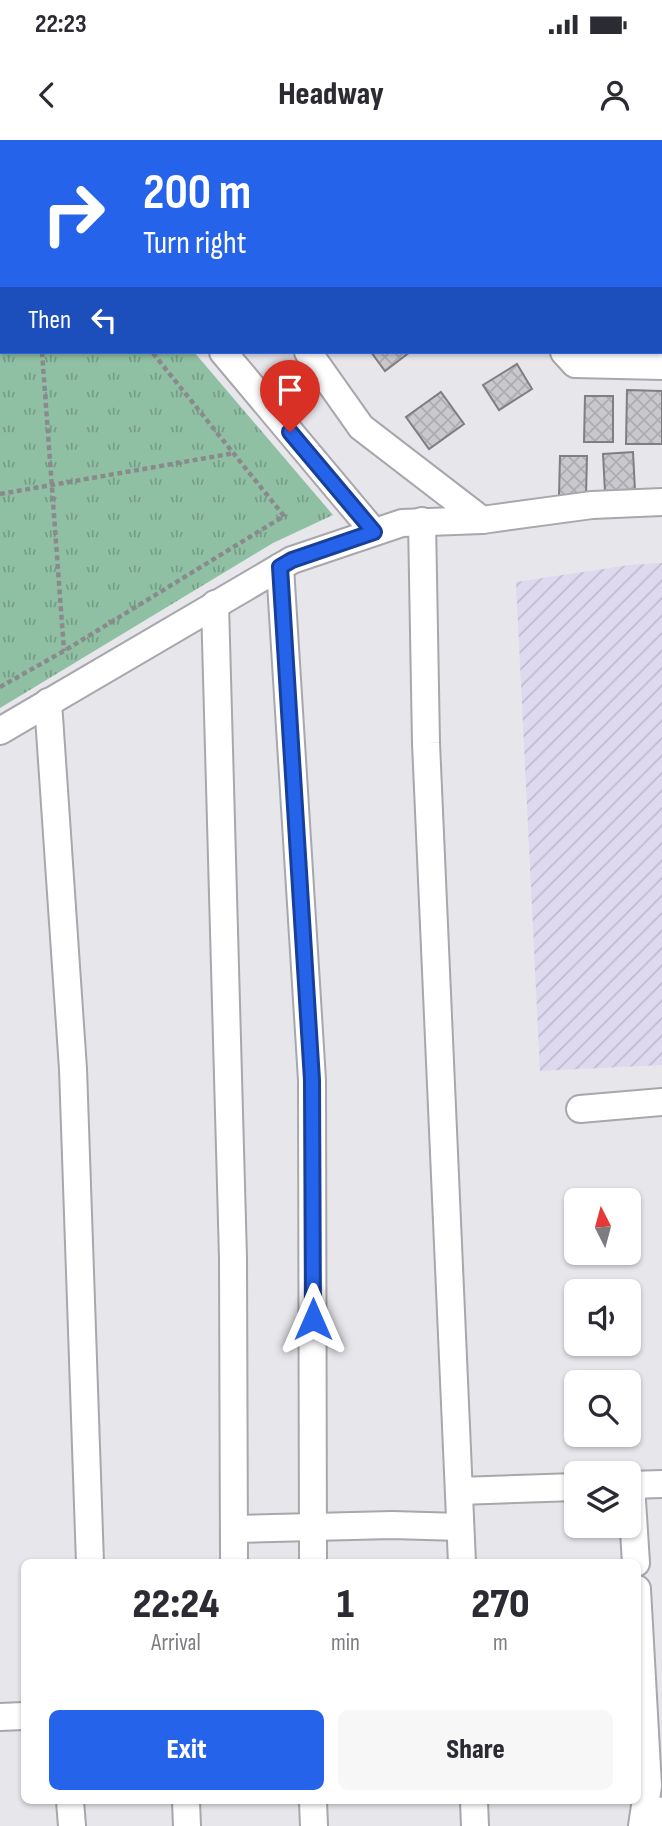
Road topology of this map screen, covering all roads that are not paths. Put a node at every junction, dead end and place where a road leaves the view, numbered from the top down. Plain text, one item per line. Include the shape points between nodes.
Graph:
1 (225, 354) edge
2 (309, 354) edge
3 (566, 354) edge
4 (662, 366) edge
5 (662, 502) edge
6 (482, 520) junction
7 (422, 521) junction
8 (374, 532) junction
9 (280, 567) junction
10 (215, 604) junction
11 (48, 702) junction
12 (0, 732) edge
13 (662, 1102) edge
14 (580, 1109) dead end
15 (662, 1484) edge
16 (641, 1485) edge
17 (564, 1487) edge
18 (459, 1491) junction
19 (460, 1527) junction
20 (313, 1528) junction
21 (234, 1529) junction
22 (634, 1538) edge
23 (90, 1559) edge
24 (234, 1559) edge
25 (313, 1559) edge
26 (462, 1559) edge
27 (636, 1559) edge
28 (641, 1661) edge
29 (21, 1716) edge
30 (0, 1717) edge
31 (70, 1804) edge
32 (186, 1804) edge
33 (313, 1804) edge
34 (474, 1804) edge
35 (662, 1816) edge
36 (72, 1826) edge
37 (187, 1826) edge
38 (314, 1826) edge
39 (475, 1826) edge
40 (642, 1826) edge
41 (658, 1826) edge

1 - 8 street
2 - 6 street via 360,427
3 - 4 street via 575,364
5 - 6 street via 592,505
6 - 7 street
7 - 8 street
7 - 18 street via 427,757
8 - 9 street
9 - 10 street
9 - 20 street via 312,1080
10 - 11 street
10 - 21 street via 233,1258
11 - 12 street
11 - 23 street via 74,1069
13 - 14 street
15 - 16 street
17 - 18 street
18 - 19 street
19 - 20 street
19 - 26 street
20 - 21 street
20 - 25 street
21 - 24 street
22 - 27 street
28 - 40 street via 648,1786
29 - 30 street
31 - 36 street
32 - 37 street
33 - 38 street
34 - 39 street
35 - 41 main road

